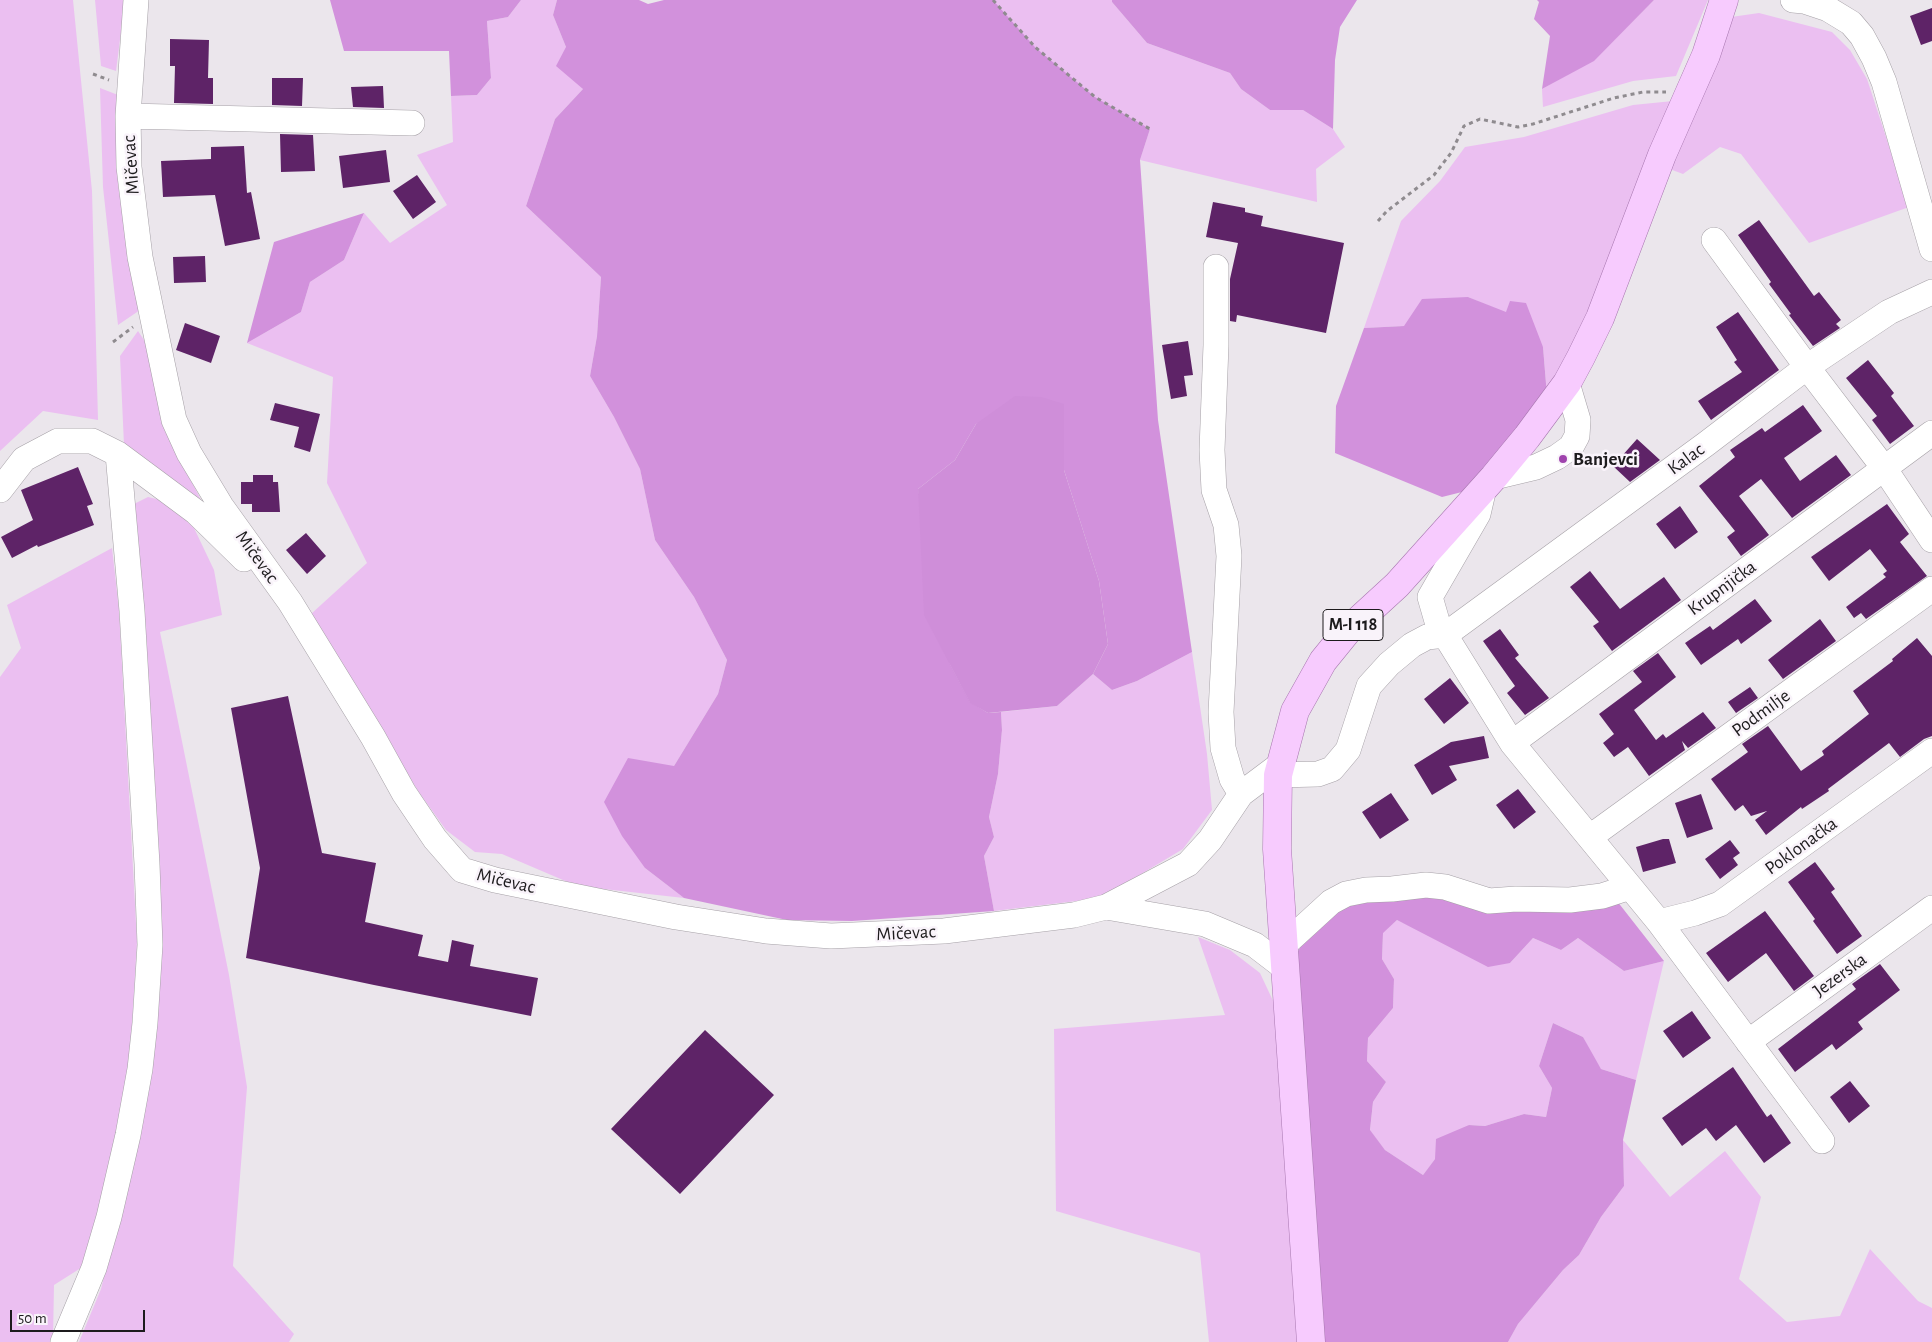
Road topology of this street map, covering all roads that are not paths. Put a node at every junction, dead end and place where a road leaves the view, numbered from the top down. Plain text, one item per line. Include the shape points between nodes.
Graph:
1 (136, 0) edge
2 (1724, 0) edge
3 (1793, 0) edge
4 (1826, 5) edge
5 (128, 116) junction
6 (412, 123) dead end
7 (1714, 240) dead end
8 (1932, 250) edge
9 (1216, 267) dead end
10 (1932, 292) edge
11 (1807, 367) junction
12 (1567, 383) junction
13 (1932, 433) edge
14 (118, 454) junction
15 (1884, 468) junction
16 (1489, 482) junction
17 (0, 490) edge
18 (1932, 540) edge
19 (1932, 588) edge
20 (290, 602) junction
21 (1443, 635) junction
22 (1512, 743) junction
23 (1932, 751) edge
24 (1280, 770) junction
25 (1241, 794) junction
26 (1590, 837) junction
27 (1630, 887) junction
28 (1106, 907) junction
29 (1932, 908) edge
30 (1659, 922) junction
31 (1284, 957) junction
32 (1748, 1042) junction
33 (1822, 1141) dead end
34 (63, 1342) edge
35 (1311, 1342) edge

1 - 5 street, Mičevac
2 - 12 main road, M-I 118 via 1706,55 1662,155 1600,318
3 - 4 street
4 - 8 street via 1851,23 1874,58 1884,82
5 - 6 street, Mičevac
5 - 20 street, Mičevac via 140,257 174,420 189,453 221,506
7 - 11 street
9 - 25 street via 1212,450 1214,490 1226,525 1229,556 1221,721 1223,748 1232,779
10 - 11 street, Kalac via 1889,312
11 - 15 street
11 - 21 street, Kalac
12 - 16 main road, M-I 118
12 - 16 street via 1578,420 1577,436 1570,447 1536,467
13 - 15 street, Krupnjička
14 - 17 street via 92,441 58,441 24,459
14 - 20 street via 196,512
14 - 34 street via 132,611 150,945 140,1069 128,1136 94,1268
15 - 18 street
15 - 22 street, Krupnjička
16 - 21 street via 1478,514 1430,598
16 - 24 main road, M-I 118 via 1397,585 1349,629 1323,661 1295,711
19 - 26 street, Podmilje
20 - 28 street, Mičevac via 404,793 435,839 462,870 495,880 676,917 766,931 831,936 944,931 1074,915
21 - 22 street
21 - 24 street, Kalac via 1427,637 1412,645 1369,686 1348,750 1332,769 1318,774
22 - 26 street
23 - 30 street, Poklonačka via 1720,904
24 - 25 street
24 - 31 main road, M-I 118 via 1277,849
25 - 28 street via 1210,840 1188,864
26 - 27 street
27 - 30 street
27 - 31 street via 1602,896 1570,900 1489,901 1445,887 1426,885 1346,894 1331,902
28 - 31 street, Mičevac via 1205,924
29 - 32 street, Jezerska
30 - 32 street
31 - 35 main road, M-I 118
32 - 33 street

